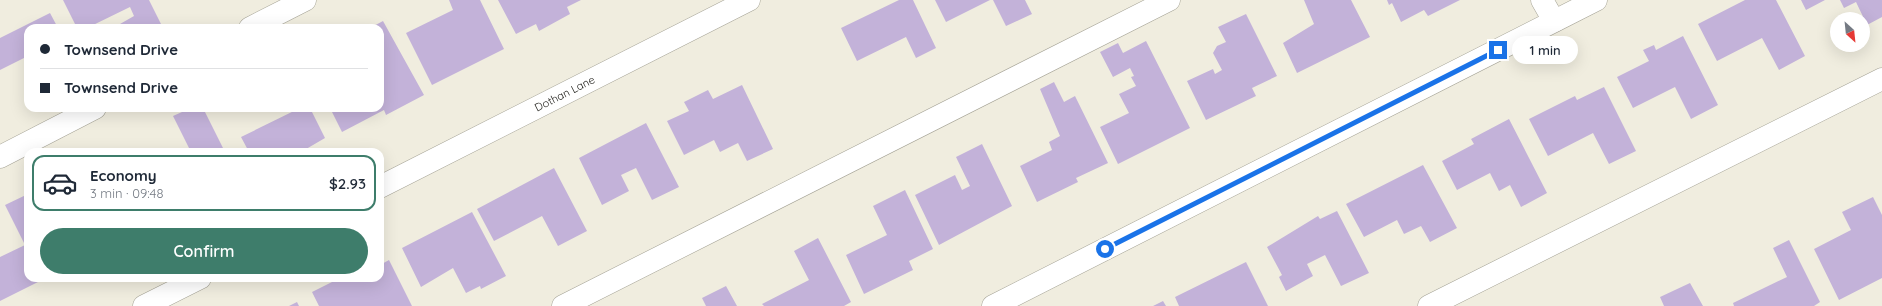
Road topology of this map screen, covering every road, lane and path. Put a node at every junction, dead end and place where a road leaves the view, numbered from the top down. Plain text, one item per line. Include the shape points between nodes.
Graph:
1 (305, 0) edge
2 (749, 0) edge
3 (1169, 0) edge
4 (1542, 0) edge
5 (1596, 0) edge
6 (1554, 21) junction
7 (258, 24) edge
8 (1882, 79) edge
9 (87, 112) edge
10 (0, 157) edge
11 (384, 185) edge
12 (192, 282) edge
13 (144, 306) edge
14 (563, 306) edge
15 (993, 306) edge
16 (1429, 306) edge

1 - 7 street
2 - 11 street, Dothan Lane
3 - 14 street
4 - 6 street
5 - 6 street
6 - 15 street
8 - 16 street
9 - 10 street
12 - 13 street

